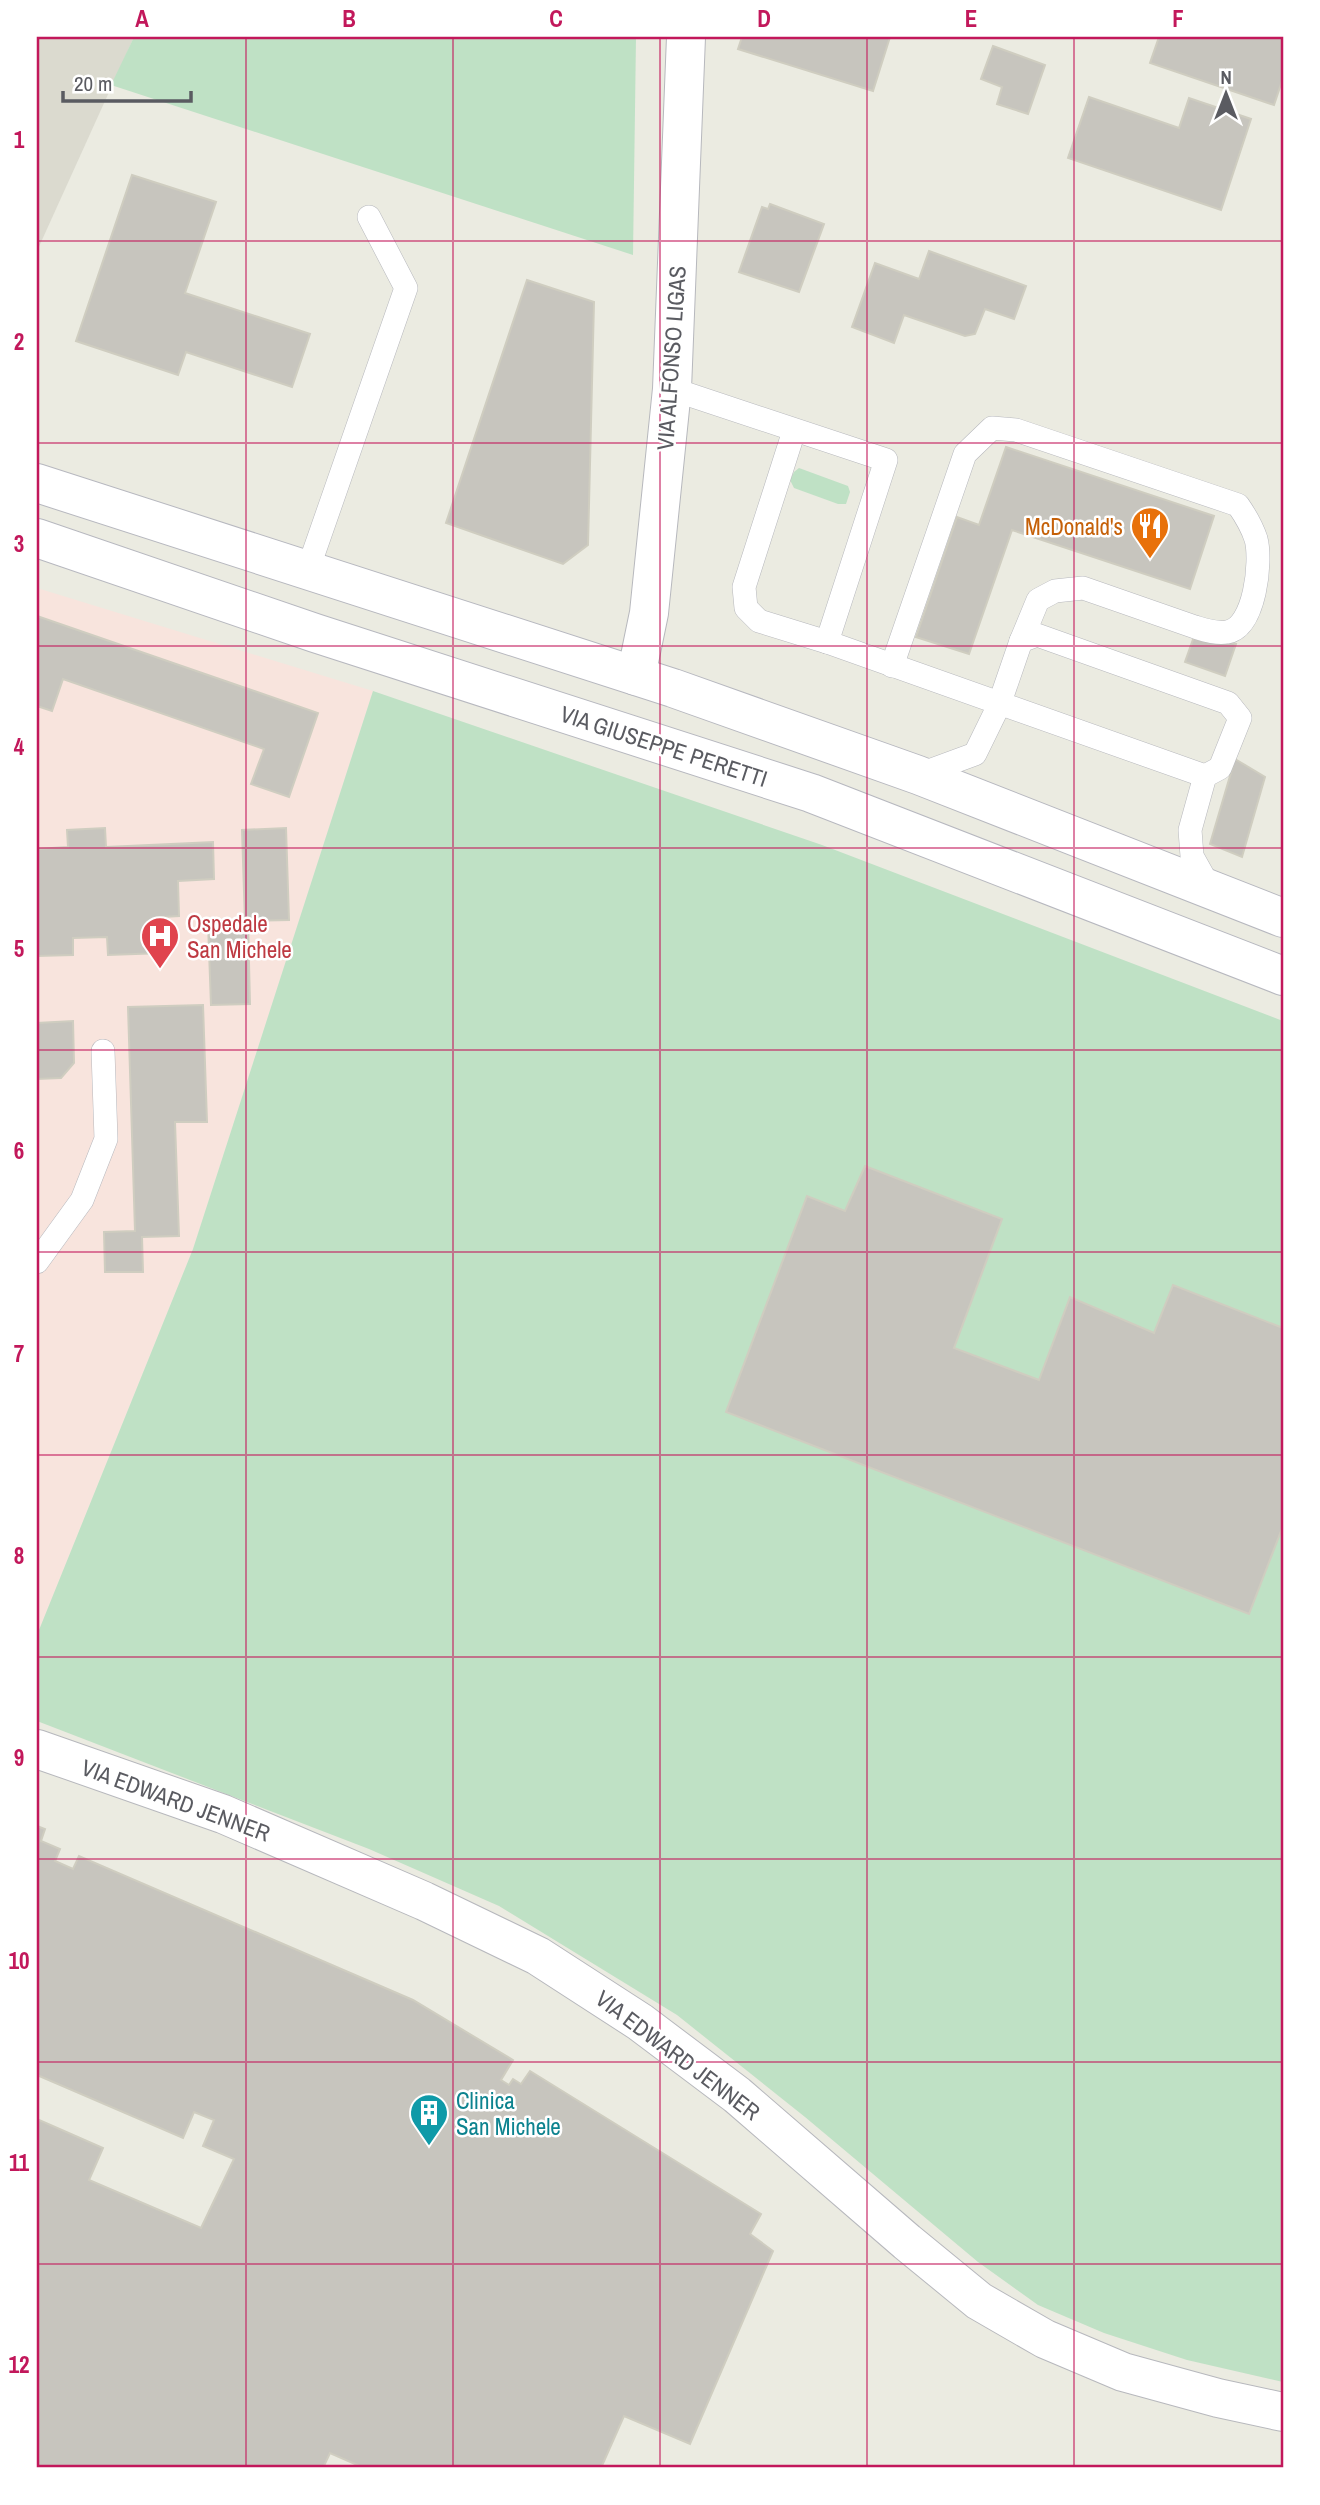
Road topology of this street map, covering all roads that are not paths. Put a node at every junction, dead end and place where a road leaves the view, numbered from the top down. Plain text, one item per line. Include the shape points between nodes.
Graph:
1 (686, 37) edge
2 (369, 217) dead end
3 (672, 389) junction
4 (794, 430) junction
5 (37, 483) edge
6 (37, 538) edge
7 (307, 572) junction
8 (1021, 641) junction
9 (827, 642) junction
10 (892, 666) junction
11 (636, 676) junction
12 (999, 705) junction
13 (918, 775) junction
14 (1205, 776) junction
15 (1211, 890) junction
16 (1283, 918) edge
17 (1283, 976) edge
18 (103, 1051) dead end
19 (37, 1262) edge
20 (37, 1749) edge
21 (1283, 2412) edge

1 - 3 street, VIA ALFONSO LIGAS
2 - 7 lane via 406,288
3 - 4 lane
3 - 11 street, VIA ALFONSO LIGAS via 649,613
4 - 9 lane via 744,587 746,608 759,621
4 - 9 lane via 886,460
5 - 7 street
6 - 17 street, VIA GIUSEPPE PERETTI via 811,793
7 - 11 street
8 - 10 lane via 1038,600 1055,591 1083,588 1195,627 1229,632 1243,623 1257,578 1256,540 1245,516 1238,505 1016,430 992,428 965,454
8 - 12 lane
8 - 14 lane via 1037,635 1228,703 1240,718 1220,768
9 - 10 lane
10 - 12 lane
11 - 13 street
12 - 13 lane via 975,754
12 - 14 lane
13 - 15 street
14 - 15 lane via 1190,830 1192,856
15 - 16 street
18 - 19 lane via 106,1139 82,1200
20 - 21 street, VIA EDWARD JENNER via 223,1814 538,1956 640,2022 737,2095 979,2301 1045,2339 1123,2372

